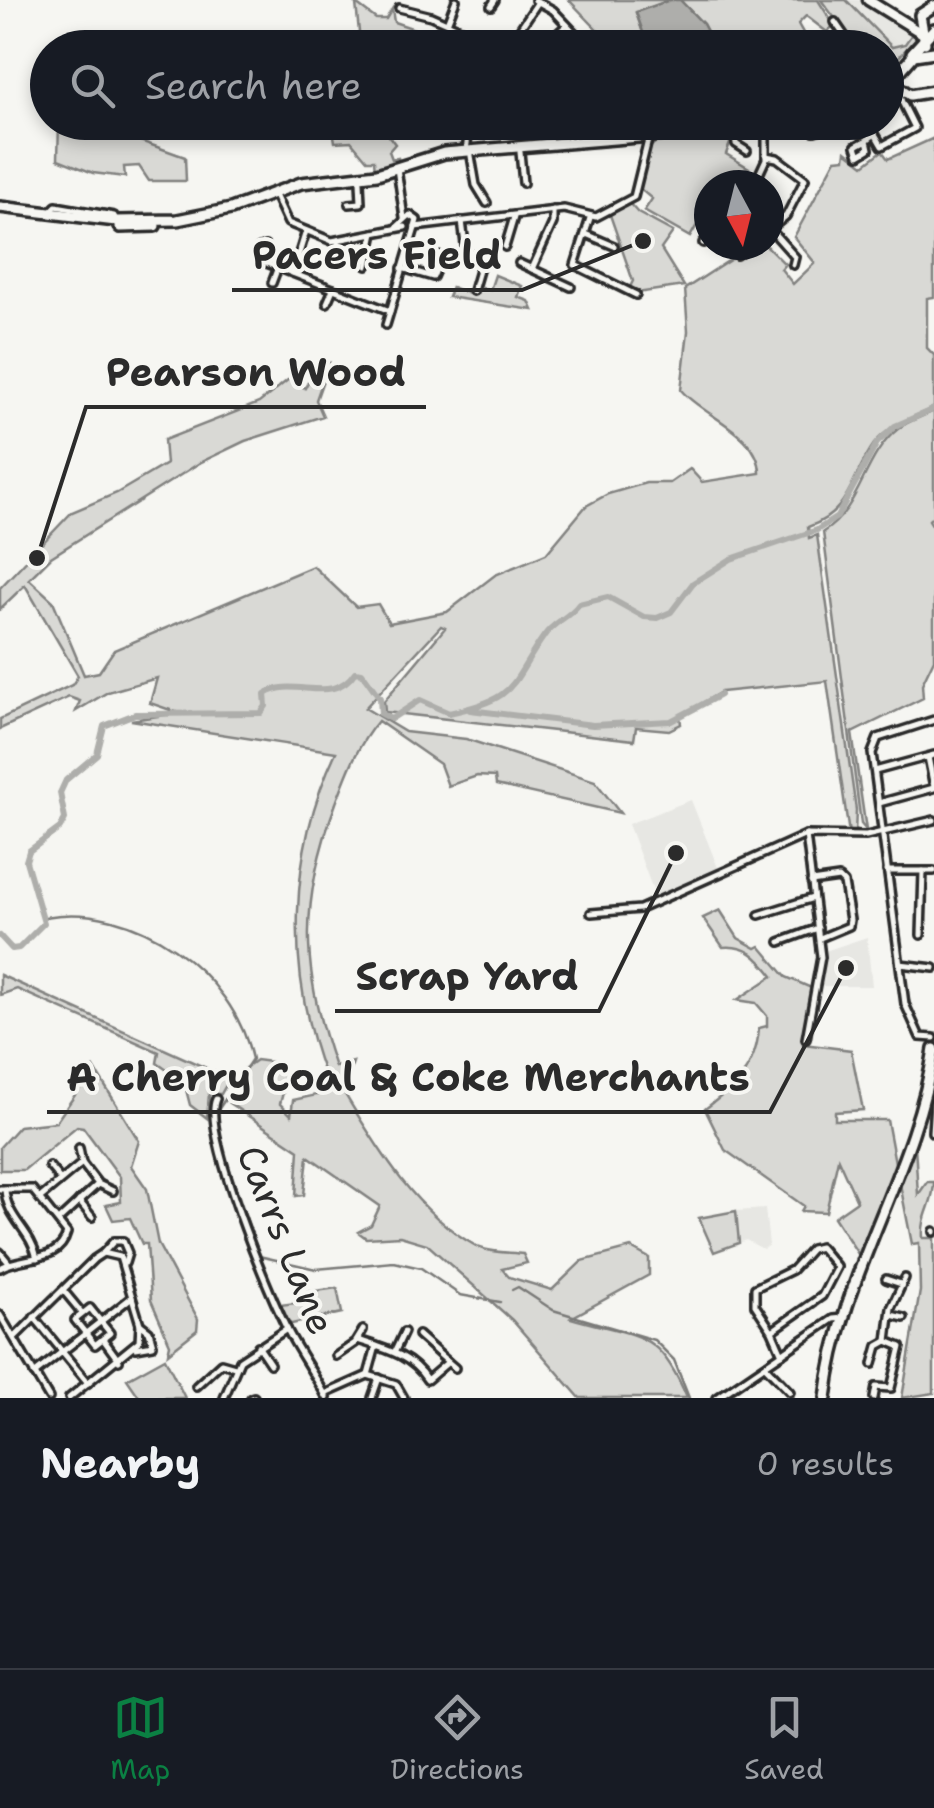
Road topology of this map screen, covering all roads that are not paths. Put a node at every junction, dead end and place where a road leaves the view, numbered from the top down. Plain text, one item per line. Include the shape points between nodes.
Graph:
1 (456, 0) edge
2 (920, 0) edge
3 (536, 1) edge
4 (870, 1) edge
5 (933, 4) edge
6 (398, 8) dead end
7 (448, 22) junction
8 (835, 22) dead end
9 (567, 25) junction
10 (934, 29) edge
11 (466, 30) edge
12 (517, 30) edge
13 (562, 30) edge
14 (572, 30) edge
15 (841, 30) edge
16 (923, 36) junction
17 (934, 52) edge
18 (904, 60) edge
19 (904, 64) edge
20 (933, 91) edge
21 (904, 93) edge
22 (904, 98) edge
23 (904, 134) edge
24 (467, 140) edge
25 (611, 140) edge
26 (648, 140) edge
27 (736, 140) edge
28 (766, 140) edge
29 (544, 147) junction
30 (747, 151) dead end
31 (520, 152) junction
32 (468, 153) junction
33 (766, 156) junction
34 (760, 170) edge
35 (398, 171) junction
36 (345, 180) junction
37 (360, 181) junction
38 (523, 182) dead end
39 (279, 194) junction
40 (487, 203) dead end
41 (349, 204) dead end
42 (0, 207) edge
43 (405, 207) junction
44 (40, 209) junction
45 (554, 210) junction
46 (513, 216) junction
47 (415, 217) junction
48 (590, 218) junction
49 (784, 218) edge
50 (198, 220) junction
51 (116, 221) junction
52 (462, 221) junction
53 (426, 224) junction
54 (408, 225) junction
55 (129, 227) junction
56 (306, 231) junction
57 (374, 233) junction
58 (586, 234) junction
59 (338, 240) junction
60 (784, 245) edge
61 (266, 246) dead end
62 (614, 246) dead end
63 (504, 247) dead end
64 (339, 255) dead end
65 (441, 261) dead end
66 (519, 264) dead end
67 (793, 265) dead end
68 (368, 266) dead end
69 (278, 268) junction
70 (402, 268) junction
71 (532, 269) junction
72 (293, 274) junction
73 (272, 283) dead end
74 (571, 287) dead end
75 (333, 289) junction
76 (473, 291) dead end
77 (636, 295) dead end
78 (328, 303) dead end
79 (390, 311) junction
80 (386, 325) dead end
81 (934, 720) edge
82 (931, 756) edge
83 (874, 772) junction
84 (934, 787) edge
85 (878, 803) junction
86 (934, 820) edge
87 (883, 834) junction
88 (806, 835) junction
89 (887, 871) junction
90 (923, 871) junction
91 (934, 871) edge
92 (811, 882) junction
93 (814, 897) junction
94 (592, 913) dead end
95 (759, 916) dead end
96 (818, 928) junction
97 (921, 935) dead end
98 (820, 938) junction
99 (780, 942) dead end
100 (900, 964) junction
101 (934, 968) edge
102 (934, 1038) edge
103 (806, 1039) dead end
104 (934, 1049) edge
105 (216, 1099) dead end
106 (934, 1102) edge
107 (917, 1128) junction
108 (933, 1132) edge
109 (79, 1148) dead end
110 (82, 1163) junction
111 (49, 1166) dead end
112 (61, 1180) junction
113 (98, 1184) junction
114 (3, 1189) edge
115 (113, 1192) dead end
116 (40, 1198) junction
117 (79, 1201) junction
118 (92, 1217) dead end
119 (59, 1220) junction
120 (0, 1252) edge
121 (103, 1253) junction
122 (37, 1258) junction
123 (9, 1262) junction
124 (124, 1263) junction
125 (0, 1268) edge
126 (886, 1279) dead end
127 (63, 1290) junction
128 (132, 1298) junction
129 (82, 1313) junction
130 (0, 1315) edge
131 (891, 1316) junction
132 (34, 1317) junction
133 (844, 1318) junction
134 (904, 1318) dead end
135 (100, 1321) junction
136 (140, 1324) junction
137 (287, 1329) junction
138 (362, 1330) dead end
139 (772, 1330) junction
140 (404, 1332) dead end
141 (84, 1333) junction
142 (418, 1336) dead end
143 (15, 1337) junction
144 (103, 1340) junction
145 (358, 1340) junction
146 (887, 1341) junction
147 (258, 1346) junction
148 (376, 1346) junction
149 (136, 1348) junction
150 (61, 1350) junction
151 (395, 1351) junction
152 (782, 1354) junction
153 (336, 1356) dead end
154 (118, 1361) junction
155 (448, 1362) junction
156 (270, 1364) dead end
157 (873, 1364) dead end
158 (765, 1366) junction
159 (234, 1368) junction
160 (455, 1368) dead end
161 (34, 1374) junction
162 (368, 1374) junction
163 (379, 1378) junction
164 (88, 1384) junction
165 (196, 1386) dead end
166 (790, 1392) dead end
167 (225, 1396) edge
168 (326, 1396) edge
169 (49, 1398) edge
170 (68, 1398) edge
171 (234, 1398) edge
172 (372, 1398) edge
173 (404, 1398) edge
174 (717, 1398) edge
175 (826, 1398) edge
176 (874, 1398) edge

1 - 7 street
2 - 5 main road
3 - 9 street
3 - 12 street
4 - 16 main road
5 - 16 highway via 921,13
6 - 7 street
7 - 11 street
8 - 15 street
9 - 13 street
9 - 14 street
10 - 16 highway
16 - 17 highway
16 - 18 highway
17 - 19 highway via 915,54
20 - 21 highway
22 - 23 street via 915,128
24 - 32 street
25 - 29 highway
26 - 48 street via 634,197
27 - 30 street
28 - 33 street
29 - 31 highway
29 - 32 highway
31 - 32 highway
31 - 38 street
32 - 35 highway
32 - 40 street
33 - 34 street
33 - 49 street via 804,176
35 - 36 highway
35 - 37 highway
35 - 43 street
36 - 37 highway
36 - 39 highway
37 - 41 street via 363,203
39 - 50 highway
39 - 56 street via 288,223
42 - 44 highway
43 - 47 street
43 - 54 street
44 - 51 highway
44 - 55 highway
45 - 46 street
45 - 48 street via 570,208
45 - 71 street
46 - 52 street
46 - 63 street
47 - 53 street
47 - 54 street
47 - 54 street
48 - 58 street
50 - 51 highway
50 - 55 highway
51 - 55 highway
52 - 53 street
52 - 76 street via 466,252 485,262
53 - 54 street
54 - 57 street
54 - 70 street
56 - 59 street
56 - 72 street
57 - 59 street
57 - 68 street
58 - 62 street
58 - 77 street via 575,264
59 - 64 street
60 - 67 street via 795,256
61 - 69 street via 260,248 261,261
65 - 70 street via 433,277
66 - 71 street
69 - 72 street
69 - 73 street
70 - 79 street
71 - 74 street
72 - 75 street
75 - 78 street
75 - 79 street
79 - 80 street
81 - 83 street via 878,738 872,746
82 - 83 street
82 - 84 street
83 - 85 street
84 - 85 street
85 - 87 street
86 - 87 street
87 - 88 street
87 - 89 street
88 - 92 street
88 - 94 street via 640,910
89 - 90 street
89 - 100 street
90 - 91 street
90 - 97 street
92 - 93 street
92 - 98 street via 840,878 847,902 849,926
93 - 95 street
93 - 96 street
96 - 98 street
96 - 99 street
98 - 103 street
100 - 101 street
100 - 102 street via 910,1018 920,1037
104 - 107 highway
105 - 137 street, Carrs Lane via 211,1119 218,1148
106 - 108 street
107 - 108 street
107 - 133 highway
109 - 110 street
110 - 112 street
110 - 113 street
111 - 112 street
112 - 116 street
113 - 115 street
113 - 117 street
114 - 116 street via 27,1187
114 - 122 street via 6,1208 31,1238
116 - 119 street
117 - 118 street
117 - 119 street
119 - 122 street via 67,1233 64,1243
120 - 123 street
121 - 124 street
121 - 124 street via 123,1241
121 - 127 street
122 - 123 street
123 - 125 street
124 - 128 street
126 - 131 street via 903,1281
127 - 129 street
127 - 132 street
128 - 135 street
128 - 136 street
129 - 135 street via 90,1308
129 - 141 street via 75,1320
130 - 143 street
131 - 134 street
131 - 146 street
132 - 143 street
132 - 150 street
133 - 152 street
133 - 175 highway
135 - 141 street
135 - 144 street via 110,1333
136 - 149 street
136 - 149 street via 153,1345
137 - 147 street
137 - 168 street, Carrs Lane
138 - 145 street
139 - 139 street via 830,1286 836,1263 820,1247 755,1288 754,1305
139 - 152 street
140 - 151 street
141 - 144 street via 94,1345
141 - 150 street
142 - 155 street
143 - 161 street
144 - 154 street
145 - 148 street
145 - 153 street
146 - 157 street via 878,1346
146 - 176 street via 901,1347 898,1361 891,1388 876,1387
147 - 156 street
147 - 159 street
148 - 151 street
148 - 162 street
149 - 154 street
150 - 161 street
150 - 164 street
151 - 155 street via 427,1380
152 - 158 street
154 - 164 street
155 - 160 street
158 - 166 street
158 - 174 street
159 - 165 street via 221,1362
159 - 167 street
161 - 169 street
162 - 163 street
162 - 168 street
163 - 172 street
163 - 173 street via 396,1384
164 - 170 street
167 - 171 street

